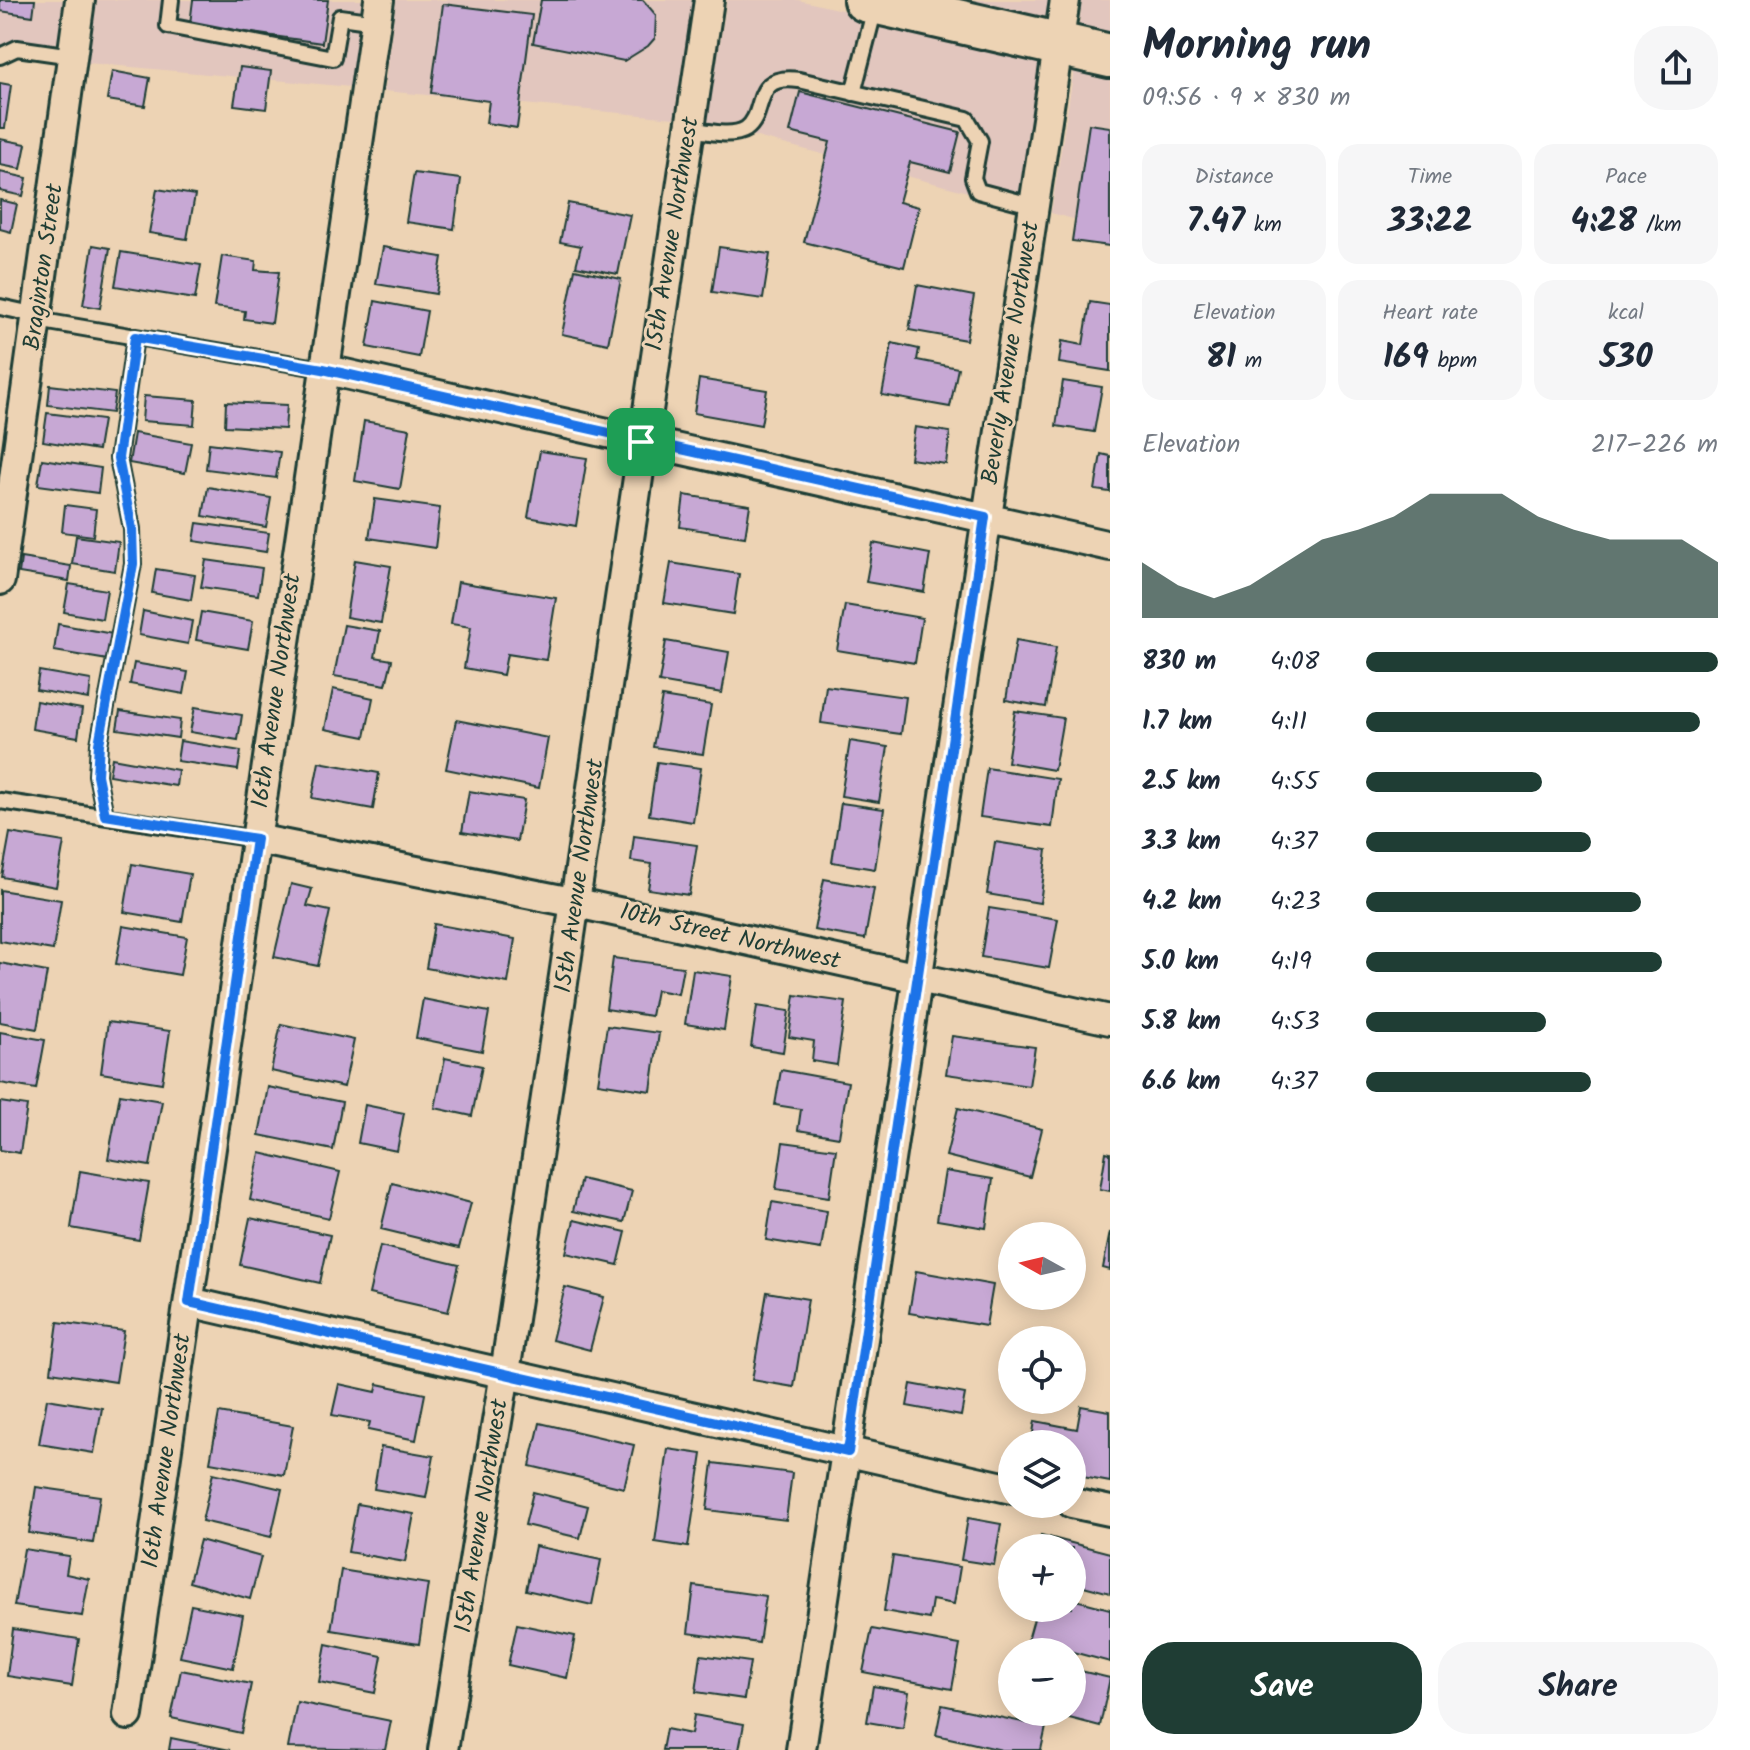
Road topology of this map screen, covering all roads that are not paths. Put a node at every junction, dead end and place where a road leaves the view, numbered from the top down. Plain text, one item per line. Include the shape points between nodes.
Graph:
1 (80, 0) edge
2 (171, 0) edge
3 (709, 0) edge
4 (1065, 0) edge
5 (871, 1) edge
6 (378, 11) edge
7 (1060, 44) junction
8 (0, 56) edge
9 (72, 56) junction
10 (1110, 56) edge
11 (853, 93) junction
12 (690, 129) junction
13 (1035, 206) junction
14 (0, 307) edge
15 (37, 318) junction
16 (135, 337) junction
17 (323, 369) junction
18 (641, 442) junction
19 (985, 517) junction
20 (1110, 546) edge
21 (0, 580) edge
22 (0, 801) edge
23 (105, 815) junction
24 (256, 839) junction
25 (577, 903) junction
26 (919, 979) junction
27 (1110, 1020) edge
28 (189, 1302) junction
29 (505, 1373) junction
30 (848, 1452) junction
31 (998, 1486) edge
32 (1086, 1506) edge
33 (1110, 1511) edge
34 (128, 1715) dead end
35 (443, 1750) edge
36 (801, 1750) edge

1 - 9 street, Braginton Street
2 - 6 lane via 168,26 333,58 340,17
3 - 12 street, 15th Avenue Northwest
4 - 7 street, Beverly Avenue Northwest
5 - 7 main road
5 - 11 lane
6 - 17 street, 16th Avenue Northwest
7 - 10 main road
7 - 13 street, Beverly Avenue Northwest
8 - 9 lane via 17,48
9 - 15 street, Braginton Street
11 - 12 lane via 788,79 760,95 755,119 746,129
11 - 13 lane via 967,119 980,141 973,178 978,191
12 - 18 street, 15th Avenue Northwest
13 - 19 street, Beverly Avenue Northwest
14 - 15 lane
15 - 16 lane
15 - 21 street, Braginton Street
16 - 17 lane
16 - 23 lane via 118,458 133,564 99,744 97,775
17 - 18 street
17 - 24 street, 16th Avenue Northwest
18 - 19 street
18 - 25 street, 15th Avenue Northwest
19 - 20 street
19 - 26 street, Beverly Avenue Northwest
22 - 23 lane
23 - 24 lane
24 - 25 street, 10th Street Northwest
24 - 28 street, 16th Avenue Northwest
25 - 26 street, 10th Street Northwest
25 - 29 street, 15th Avenue Northwest
26 - 27 street, 10th Street Northwest
26 - 30 street, Beverly Avenue Northwest
28 - 29 street
28 - 34 street, 16th Avenue Northwest
29 - 30 street
29 - 35 street, 15th Avenue Northwest
30 - 31 street
30 - 36 street, Beverly Avenue Northwest
32 - 33 street

